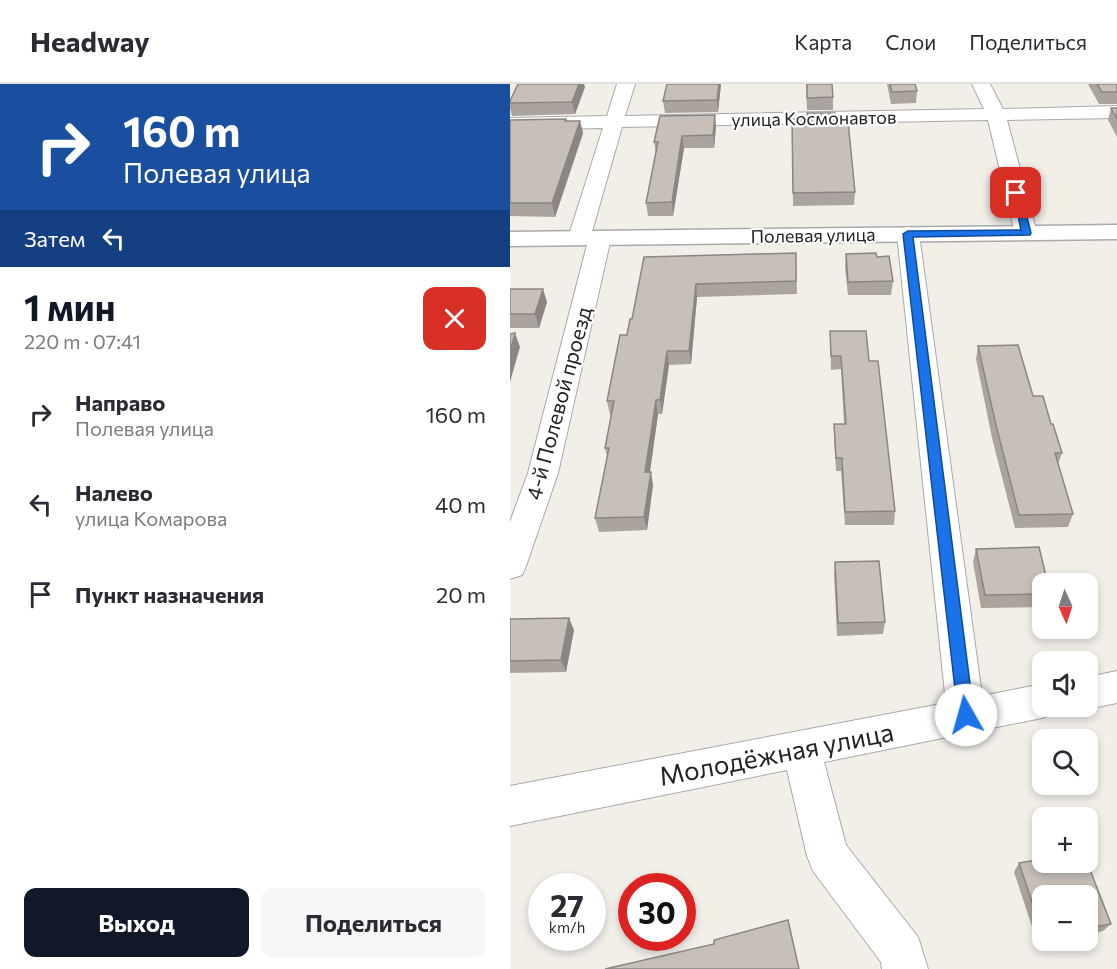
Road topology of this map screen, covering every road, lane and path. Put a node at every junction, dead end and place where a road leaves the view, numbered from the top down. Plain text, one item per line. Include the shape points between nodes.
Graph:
1 (626, 84) edge
2 (981, 84) edge
3 (1117, 112) edge
4 (996, 114) junction
5 (615, 122) junction
6 (510, 124) edge
7 (1117, 232) edge
8 (1026, 233) junction
9 (908, 234) junction
10 (590, 238) junction
11 (510, 239) edge
12 (510, 566) edge
13 (1117, 687) edge
14 (1098, 691) edge
15 (1032, 703) edge
16 (966, 715) junction
17 (801, 749) junction
18 (510, 806) edge
19 (905, 969) edge

1 - 5 street, 4-й Полевой проезд
2 - 4 street
3 - 4 street, улица Космонавтов
4 - 5 street, улица Космонавтов
4 - 8 street
5 - 6 street, улица Космонавтов
5 - 10 street, 4-й Полевой проезд
7 - 8 street, Полевая улица
8 - 9 street, Полевая улица
9 - 10 street, Полевая улица
9 - 16 street
10 - 11 street, Полевая улица
10 - 12 street, 4-й Полевой проезд via 543,473
13 - 14 street
15 - 16 street, Молодёжная улица
16 - 17 street, Молодёжная улица
17 - 18 street, Молодёжная улица
17 - 19 street via 828,856 902,953

